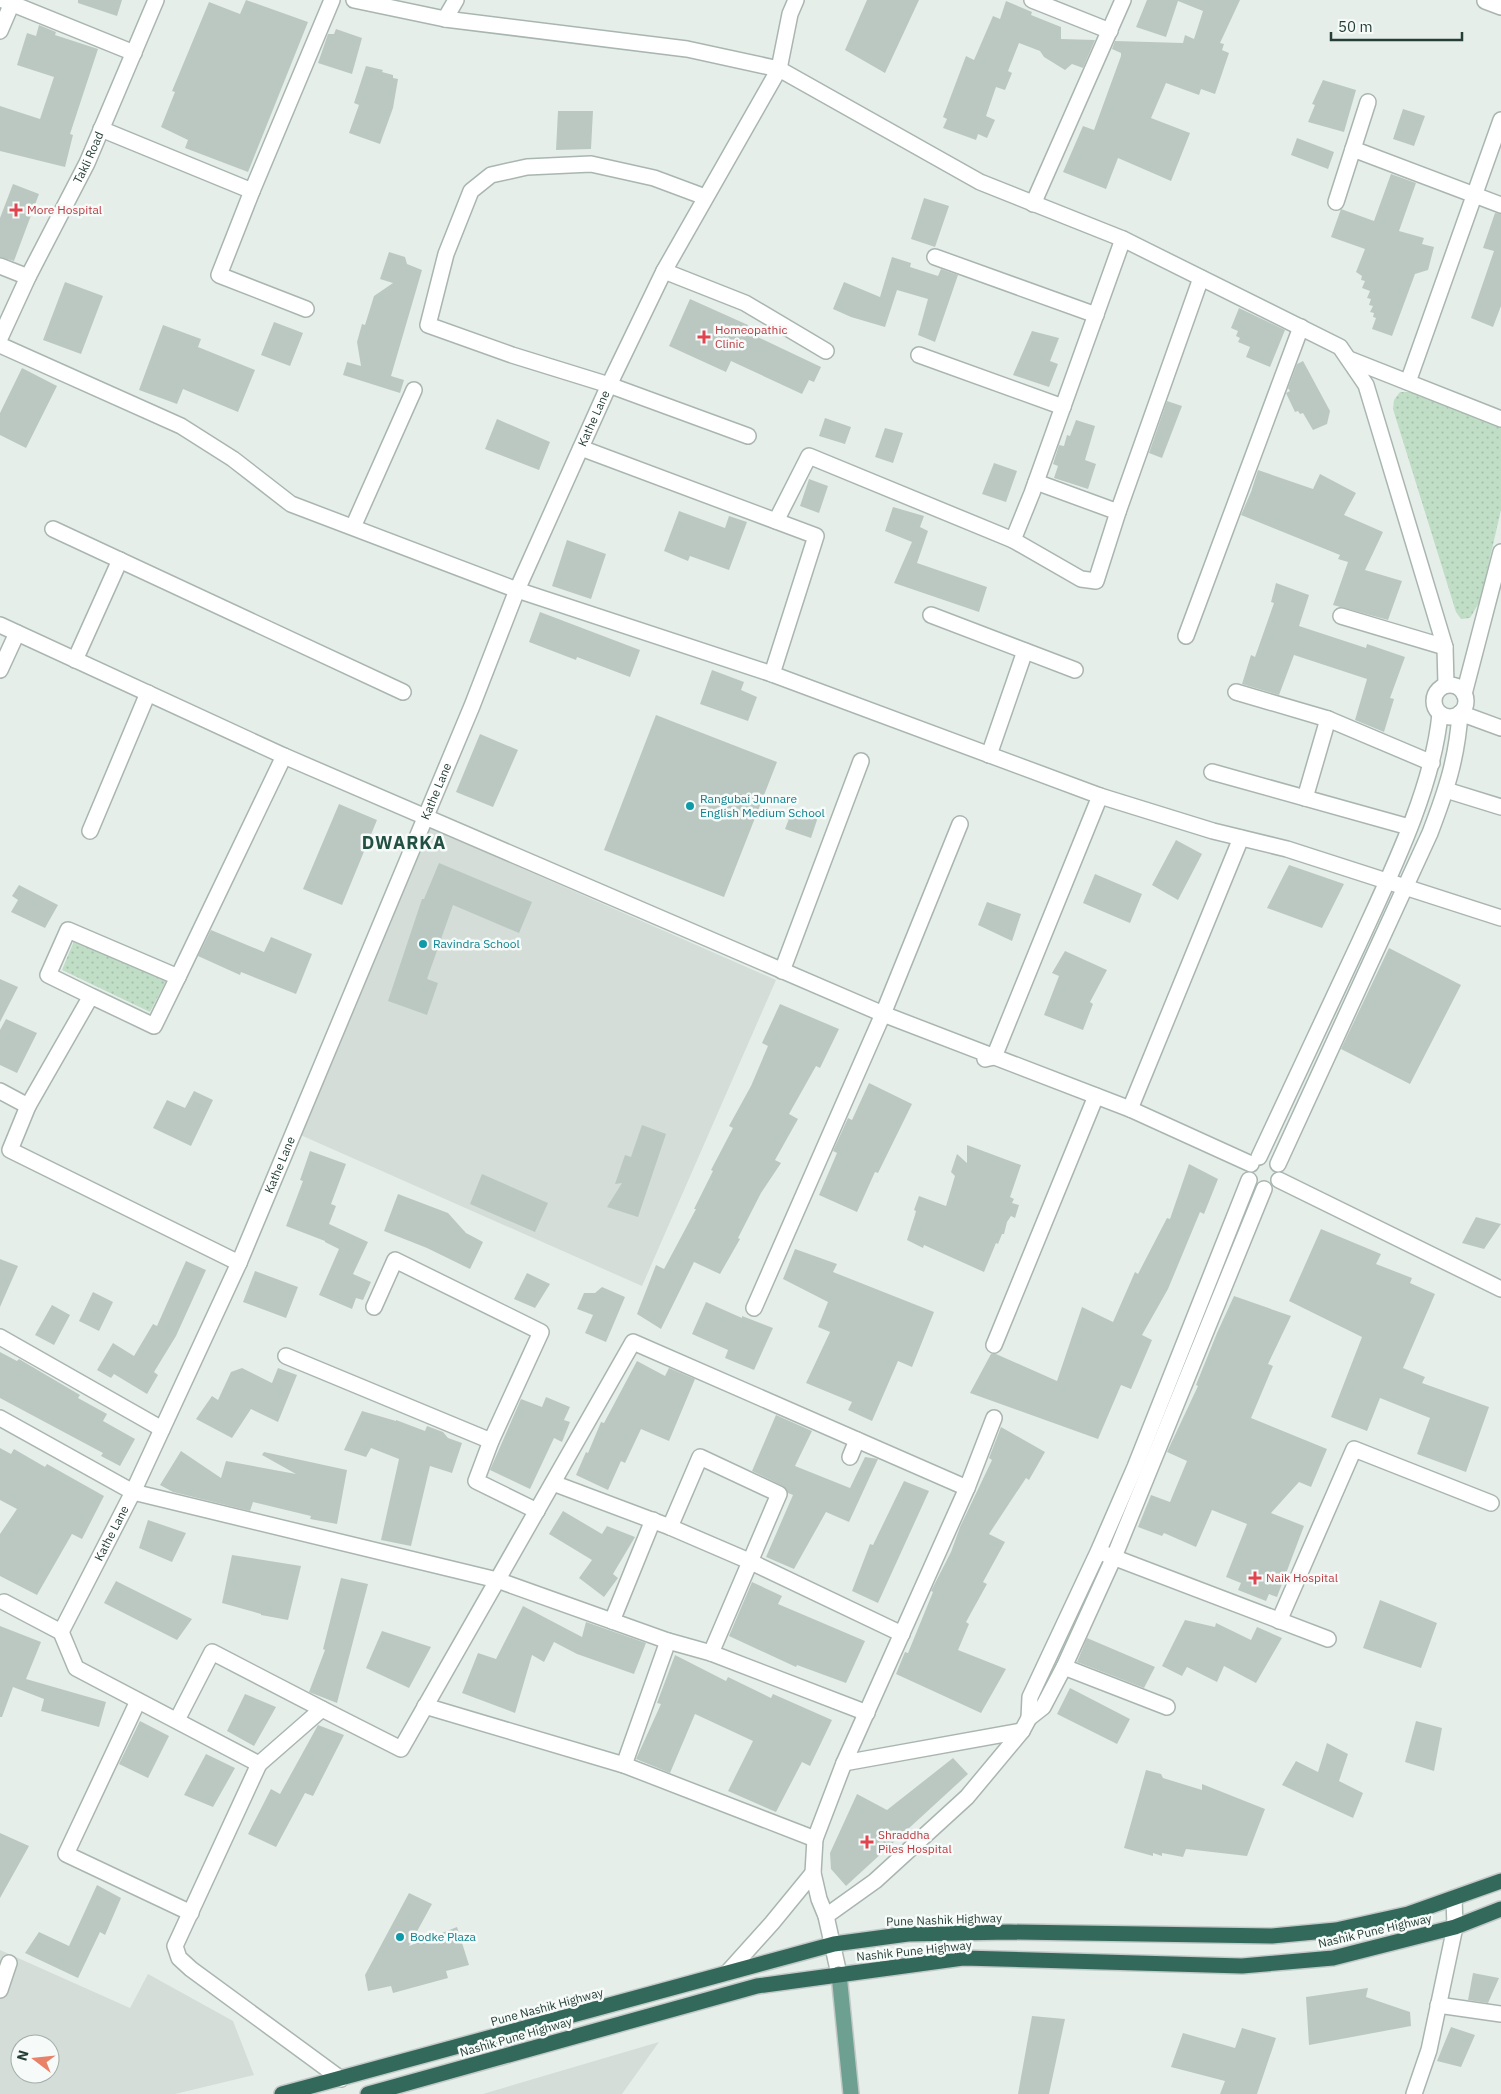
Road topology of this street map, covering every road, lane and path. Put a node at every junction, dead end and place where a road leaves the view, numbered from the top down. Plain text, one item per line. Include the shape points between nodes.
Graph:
1 (156, 0) edge
2 (332, 0) edge
3 (354, 0) edge
4 (456, 0) edge
5 (796, 0) edge
6 (1032, 0) edge
7 (1123, 0) edge
8 (1485, 1) dead end
9 (8, 2) edge
10 (1501, 7) edge
11 (445, 19) junction
12 (1110, 31) junction
13 (0, 32) edge
14 (134, 53) junction
15 (779, 69) junction
16 (1368, 102) dead end
17 (1501, 120) edge
18 (101, 129) junction
19 (1353, 149) junction
20 (252, 191) junction
21 (1475, 195) junction
22 (705, 197) junction
23 (1336, 202) dead end
24 (1033, 204) junction
25 (1501, 205) edge
26 (1123, 239) junction
27 (935, 257) dead end
28 (0, 266) edge
29 (664, 271) junction
30 (28, 277) junction
31 (1201, 278) junction
32 (306, 309) dead end
33 (1096, 315) junction
34 (1301, 327) junction
35 (0, 338) edge
36 (0, 345) edge
37 (826, 351) dead end
38 (919, 355) dead end
39 (1349, 359) junction
40 (1408, 382) junction
41 (610, 385) junction
42 (414, 390) dead end
43 (1063, 407) junction
44 (1501, 419) edge
45 (748, 436) dead end
46 (581, 448) junction
47 (1036, 482) junction
48 (1118, 512) junction
49 (776, 521) junction
50 (353, 527) junction
51 (53, 529) dead end
52 (1013, 540) junction
53 (1501, 552) edge
54 (120, 560) junction
55 (517, 590) junction
56 (931, 615) dead end
57 (1341, 616) dead end
58 (0, 625) edge
59 (17, 633) junction
60 (1186, 636) dead end
61 (1444, 647) junction
62 (1025, 651) junction
63 (75, 660) junction
64 (0, 670) edge
65 (1075, 670) dead end
66 (772, 674) junction
67 (1446, 684) junction
68 (404, 692) dead end
69 (1236, 692) dead end
70 (148, 694) junction
71 (1464, 694) junction
72 (1460, 713) junction
73 (1440, 714) junction
74 (1328, 719) junction
75 (1501, 728) edge
76 (989, 755) junction
77 (284, 756) junction
78 (861, 761) dead end
79 (1432, 763) junction
80 (1212, 772) dead end
81 (1446, 790) junction
82 (1100, 796) junction
83 (1305, 798) junction
84 (1501, 807) edge
85 (425, 817) junction
86 (960, 824) dead end
87 (1409, 827) junction
88 (90, 831) dead end
89 (1241, 838) junction
90 (1386, 882) junction
91 (1406, 888) junction
92 (1501, 918) edge
93 (782, 971) junction
94 (178, 977) junction
95 (91, 996) junction
96 (883, 1014) junction
97 (990, 1058) junction
98 (0, 1091) edge
99 (1096, 1096) junction
100 (28, 1106) junction
101 (1130, 1109) junction
102 (1255, 1161) junction
103 (1278, 1164) junction
104 (1249, 1180) junction
105 (1279, 1180) junction
106 (1264, 1190) junction
107 (239, 1264) junction
108 (1211, 1278) junction
109 (1226, 1282) junction
110 (1501, 1289) edge
111 (374, 1306) dead end
112 (754, 1308) dead end
113 (0, 1337) edge
114 (994, 1345) dead end
115 (286, 1356) dead end
116 (0, 1418) edge
117 (994, 1418) dead end
118 (1160, 1426) junction
119 (162, 1429) junction
120 (857, 1440) junction
121 (491, 1441) junction
122 (850, 1457) dead end
123 (553, 1483) junction
124 (967, 1488) junction
125 (133, 1492) junction
126 (1491, 1503) dead end
127 (537, 1511) junction
128 (653, 1520) junction
129 (670, 1526) junction
130 (1098, 1552) junction
131 (1114, 1557) junction
132 (749, 1561) junction
133 (497, 1580) junction
134 (1, 1604) edge
135 (612, 1621) junction
136 (1279, 1621) junction
137 (61, 1632) junction
138 (902, 1634) junction
139 (1328, 1639) dead end
140 (668, 1641) junction
141 (711, 1653) junction
142 (1064, 1667) junction
143 (138, 1701) junction
144 (425, 1706) junction
145 (1167, 1707) dead end
146 (322, 1709) junction
147 (867, 1713) junction
148 (1029, 1718) junction
149 (178, 1720) junction
150 (1022, 1731) junction
151 (844, 1763) junction
152 (259, 1764) junction
153 (624, 1766) junction
154 (816, 1839) junction
155 (813, 1874) junction
156 (1501, 1881) edge
157 (1454, 1898) junction
158 (1501, 1909) edge
159 (191, 1912) junction
160 (826, 1916) junction
161 (1456, 1927) junction
162 (834, 1944) junction
163 (10, 1963) dead end
164 (728, 1973) junction
165 (839, 1974) junction
166 (0, 1990) edge
167 (1438, 2005) junction
168 (1501, 2014) edge
169 (341, 2079) junction
170 (282, 2094) edge
171 (368, 2094) edge
172 (851, 2094) edge
173 (1414, 2094) edge

1 - 14 street, Takli Road
2 - 20 street
3 - 11 street
4 - 11 street
5 - 15 street, Kathe Lane
6 - 12 street
7 - 12 street
8 - 10 street
9 - 13 street
9 - 14 street
11 - 15 street via 686,49
12 - 24 street
14 - 18 street, Takli Road
15 - 22 street, Kathe Lane
15 - 24 street via 980,182
16 - 19 street
17 - 21 street
18 - 20 street
18 - 30 street, Takli Road
19 - 21 street
19 - 23 street
20 - 32 street via 219,275
21 - 25 street
21 - 40 street
22 - 29 street, Kathe Lane
22 - 41 street via 654,178 591,164 527,167 492,175 472,191 446,254 428,325
24 - 26 street
26 - 31 street
26 - 33 street
27 - 33 street
28 - 30 street
29 - 37 street via 745,303
29 - 41 street, Kathe Lane
30 - 35 street, Takli Road
31 - 34 street
31 - 48 street
33 - 43 street
34 - 39 street via 1340,346
34 - 60 street
36 - 50 street via 181,426 234,459 291,504
38 - 43 street
39 - 40 street
39 - 61 street via 1366,385
40 - 44 street
41 - 45 street
41 - 46 street, Kathe Lane
42 - 50 street
43 - 47 street
46 - 49 street
46 - 55 street, Kathe Lane
47 - 48 street
47 - 52 street
48 - 52 street via 1096,581 1081,579
49 - 52 street via 809,456
49 - 66 street via 816,536
50 - 55 street
51 - 54 street
53 - 71 street
54 - 63 street
54 - 68 street
55 - 66 street
55 - 85 street, Kathe Lane
56 - 62 street
57 - 61 street
58 - 59 street
59 - 63 street
59 - 64 street
61 - 67 street
62 - 65 street
62 - 76 street
63 - 70 street
66 - 76 street
67 - 71 street via 1457,686
67 - 73 street via 1434,695 1434,705
69 - 74 street
70 - 77 street
70 - 88 street
71 - 72 street via 1465,704
72 - 73 street via 1450,717
72 - 75 street
72 - 81 street via 1456,758
73 - 79 street
74 - 79 street
74 - 83 street
76 - 82 street
77 - 85 street
77 - 94 street
78 - 93 street
79 - 87 street
80 - 83 street
81 - 84 street
81 - 91 street
82 - 89 street
82 - 97 street
83 - 87 street
85 - 93 street
85 - 107 street, Kathe Lane
86 - 96 street
87 - 90 street
89 - 90 street via 1287,849
89 - 101 street
90 - 91 street
90 - 102 street
91 - 92 street
91 - 103 street
93 - 96 street
94 - 95 street via 154,1026
94 - 95 street via 68,930 48,975
95 - 100 street
96 - 97 street
96 - 112 street
97 - 99 street
98 - 100 street
99 - 101 street
99 - 114 street
100 - 107 street via 10,1150
101 - 102 street
102 - 103 street via 1270,1157
102 - 104 street via 1248,1169
103 - 105 street
104 - 106 street via 1256,1188
104 - 108 street
105 - 106 street via 1272,1188
105 - 110 street
106 - 109 street
107 - 119 street, Kathe Lane
108 - 109 street
108 - 118 street
109 - 118 street
111 - 121 street via 395,1260 541,1332
113 - 119 street
115 - 121 street
116 - 125 street
117 - 124 street
118 - 130 street
118 - 131 street
119 - 125 street, Kathe Lane
120 - 122 street
120 - 123 street via 633,1342
120 - 124 street
121 - 127 street via 476,1481
123 - 127 street
123 - 128 street
124 - 138 street
125 - 133 street
125 - 137 street, Kathe Lane
126 - 136 street via 1354,1449
127 - 133 street
128 - 129 street
128 - 135 street
129 - 132 street
129 - 132 street via 700,1458 778,1494
130 - 131 street
130 - 148 street via 1030,1698
131 - 136 street
131 - 142 street
132 - 138 street
132 - 141 street
133 - 135 street
133 - 144 street
134 - 137 street
135 - 140 street
136 - 139 street
137 - 143 street via 76,1668
138 - 147 street
140 - 141 street
140 - 153 street
141 - 147 street
142 - 145 street
142 - 148 street via 1043,1707
143 - 149 street
143 - 159 street via 66,1854
144 - 146 street via 401,1748
144 - 153 street
146 - 149 street via 212,1652
146 - 152 street
147 - 151 street
148 - 150 street
149 - 152 street
150 - 151 street
150 - 160 street via 967,1797 876,1882
151 - 154 street
152 - 159 street
153 - 154 street
154 - 155 street
155 - 160 street
155 - 164 street
156 - 157 highway, Pune Nashik Highway
157 - 161 street
157 - 162 highway, Pune Nashik Highway via 1408,1914 1336,1930 1272,1936 1009,1932 908,1934
158 - 161 highway, Nashik Pune Highway
159 - 169 street via 175,1946 180,1958
160 - 162 street
161 - 165 highway, Nashik Pune Highway via 1333,1958 1242,1966 963,1958
161 - 167 street
162 - 164 highway, Pune Nashik Highway
162 - 165 street
163 - 166 street
164 - 169 highway, Pune Nashik Highway
165 - 171 highway, Nashik Pune Highway via 757,1986
165 - 172 main road
167 - 168 street
167 - 173 street
169 - 170 highway, Pune Nashik Highway

